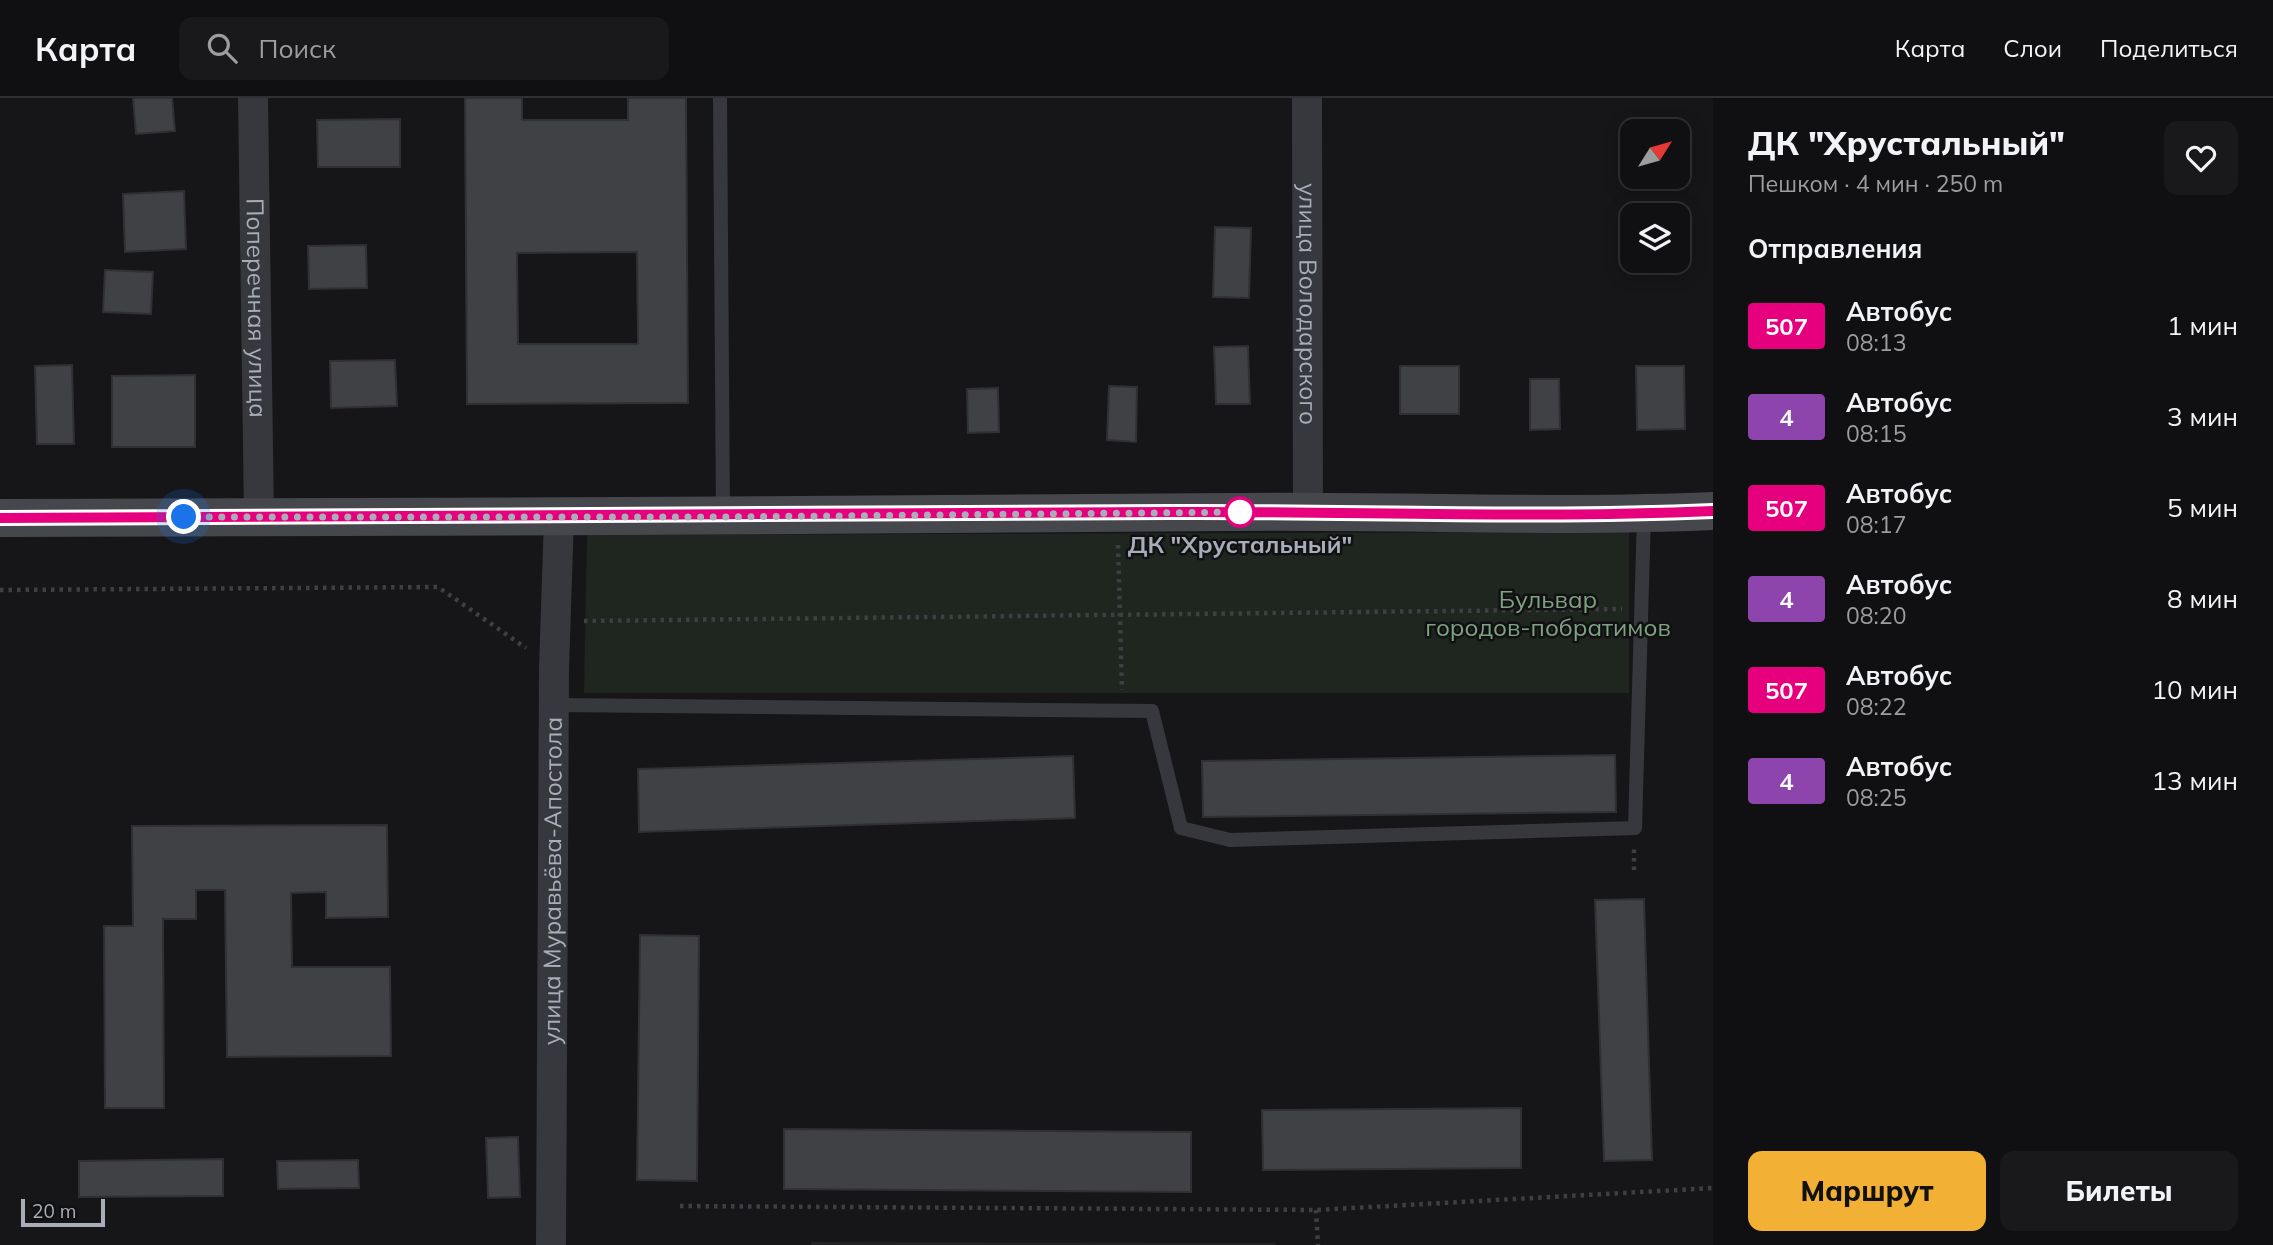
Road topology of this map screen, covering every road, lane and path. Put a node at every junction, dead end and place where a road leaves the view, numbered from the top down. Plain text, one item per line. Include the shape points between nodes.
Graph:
1 (253, 98) edge
2 (720, 98) edge
3 (1307, 98) edge
4 (1713, 510) edge
5 (1308, 512) junction
6 (1117, 513) junction
7 (1644, 514) junction
8 (258, 517) junction
9 (559, 517) junction
10 (723, 517) junction
11 (0, 518) edge
12 (0, 590) edge
13 (1641, 609) junction
14 (1120, 615) junction
15 (556, 622) junction
16 (554, 669) junction
17 (554, 705) junction
18 (1123, 710) junction
19 (1713, 1188) edge
20 (680, 1206) dead end
21 (1316, 1210) junction
22 (551, 1245) edge
23 (1318, 1245) edge

1 - 8 street, Поперечная улица
2 - 10 lane
3 - 5 street, улица Володарского
4 - 7 main road
5 - 6 main road
5 - 7 main road
6 - 10 main road
6 - 14 path
7 - 13 lane
8 - 9 main road
8 - 11 main road
9 - 10 main road
9 - 15 street, улица Муравьёва-Апостола
12 - 16 path via 439,587
13 - 14 path
13 - 18 lane via 1635,828 1230,840 1181,828 1152,711
14 - 15 path
14 - 18 path
15 - 16 street, улица Муравьёва-Апостола
16 - 17 street, улица Муравьёва-Апостола
17 - 18 lane
17 - 22 street, улица Муравьёва-Апостола
19 - 21 path
20 - 21 path
21 - 23 path

